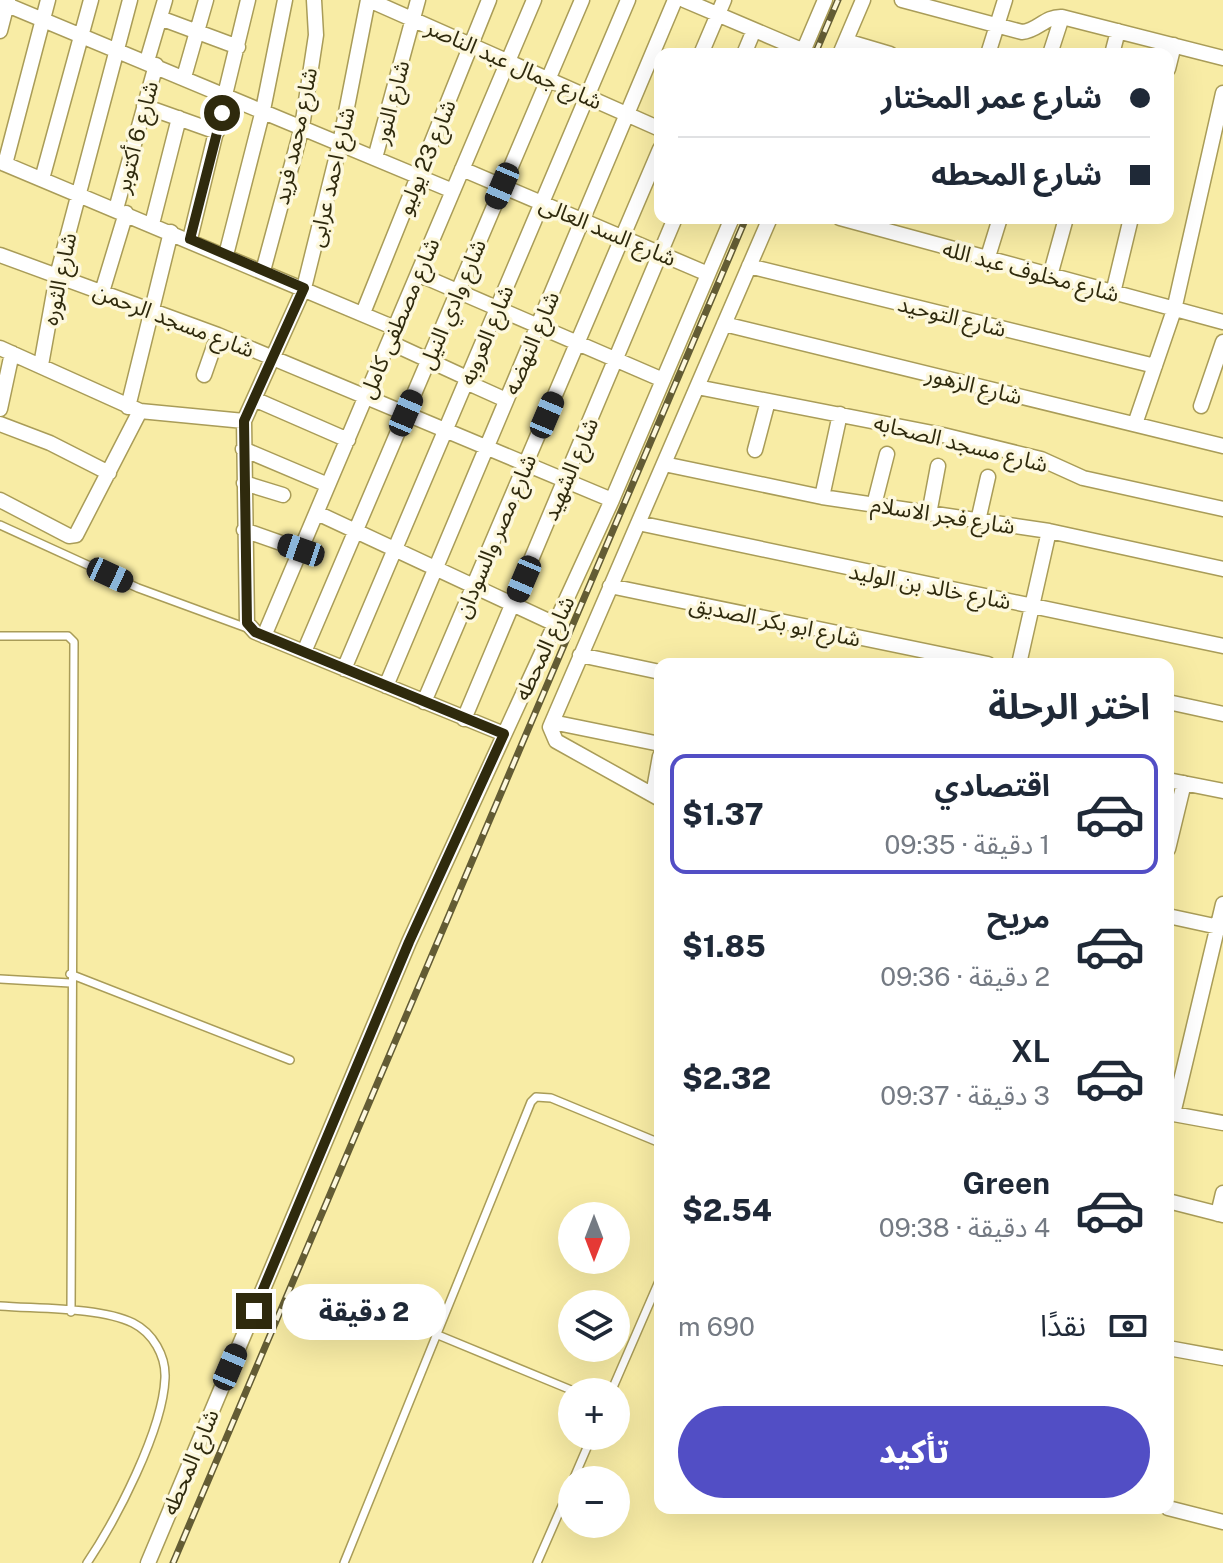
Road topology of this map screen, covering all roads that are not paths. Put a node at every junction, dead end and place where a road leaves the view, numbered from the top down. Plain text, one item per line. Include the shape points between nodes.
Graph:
1 (48, 0) edge
2 (91, 0) edge
3 (130, 0) edge
4 (165, 0) edge
5 (206, 0) edge
6 (248, 0) edge
7 (285, 0) edge
8 (314, 0) edge
9 (368, 0) edge
10 (418, 0) edge
11 (489, 0) edge
12 (534, 0) edge
13 (582, 0) edge
14 (628, 0) edge
15 (675, 0) edge
16 (684, 0) edge
17 (724, 0) edge
18 (825, 0) edge
19 (863, 0) edge
20 (902, 0) edge
21 (1005, 0) edge
22 (5, 2) edge
23 (718, 14) junction
24 (1062, 17) junction
25 (160, 18) junction
26 (43, 19) junction
27 (413, 19) junction
28 (997, 25) junction
29 (754, 30) junction
30 (0, 31) edge
31 (1118, 31) junction
32 (197, 32) junction
33 (82, 33) junction
34 (471, 45) junction
35 (1174, 45) junction
36 (238, 47) junction
37 (843, 47) edge
38 (117, 48) junction
39 (655, 48) edge
40 (704, 48) edge
41 (746, 48) edge
42 (794, 48) edge
43 (805, 48) edge
44 (990, 48) edge
45 (1052, 48) edge
46 (1114, 48) edge
47 (1173, 48) edge
48 (654, 50) edge
49 (1223, 58) edge
50 (508, 61) junction
51 (151, 63) junction
52 (184, 77) junction
53 (548, 79) junction
54 (1223, 93) edge
55 (227, 95) junction
56 (587, 96) junction
57 (144, 106) junction
58 (263, 110) junction
59 (627, 114) junction
60 (179, 118) junction
61 (654, 126) edge
62 (302, 127) junction
63 (217, 132) junction
64 (340, 143) junction
65 (375, 158) junction
66 (3, 163) edge
67 (654, 163) edge
68 (462, 169) junction
69 (418, 176) junction
70 (42, 179) junction
71 (502, 186) junction
72 (453, 191) junction
73 (78, 194) junction
74 (542, 203) junction
75 (121, 211) junction
76 (582, 220) junction
77 (152, 224) junction
78 (672, 224) edge
79 (729, 224) edge
80 (767, 224) edge
81 (861, 224) edge
82 (998, 224) edge
83 (1064, 224) edge
84 (1130, 224) edge
85 (171, 232) junction
86 (622, 237) junction
87 (190, 239) junction
88 (660, 254) junction
89 (0, 255) edge
90 (226, 255) junction
91 (987, 260) junction
92 (749, 266) junction
93 (263, 271) junction
94 (418, 274) junction
95 (708, 274) junction
96 (57, 276) junction
97 (1050, 276) junction
98 (304, 288) junction
99 (102, 292) junction
100 (458, 292) junction
101 (1113, 293) junction
102 (150, 308) junction
103 (498, 308) junction
104 (1174, 310) junction
105 (363, 313) junction
106 (1223, 322) edge
107 (724, 324) junction
108 (539, 326) junction
109 (395, 328) junction
110 (218, 335) junction
111 (389, 342) junction
112 (1223, 342) edge
113 (578, 343) junction
114 (6, 351) edge
115 (274, 358) junction
116 (617, 359) junction
117 (428, 360) junction
118 (41, 365) junction
119 (1155, 366) junction
120 (204, 375) dead end
121 (466, 380) junction
122 (663, 380) junction
123 (697, 387) junction
124 (1216, 387) edge
125 (366, 396) junction
126 (254, 399) junction
127 (506, 400) junction
128 (768, 401) junction
129 (1201, 406) dead end
130 (0, 409) edge
131 (134, 409) junction
132 (406, 413) junction
133 (840, 414) junction
134 (244, 421) junction
135 (0, 424) edge
136 (1135, 424) junction
137 (445, 429) junction
138 (348, 440) junction
139 (1223, 446) edge
140 (487, 447) junction
141 (243, 449) junction
142 (755, 450) dead end
143 (887, 454) dead end
144 (526, 463) junction
145 (664, 464) junction
146 (938, 466) dead end
147 (109, 473) junction
148 (988, 477) dead end
149 (565, 480) junction
150 (244, 483) junction
151 (328, 485) junction
152 (283, 495) dead end
153 (822, 497) junction
154 (0, 500) edge
155 (612, 500) junction
156 (874, 505) junction
157 (1223, 509) edge
158 (317, 513) junction
159 (929, 514) junction
160 (978, 521) junction
161 (638, 523) junction
162 (0, 525) edge
163 (244, 530) junction
164 (355, 531) junction
165 (1049, 531) junction
166 (395, 549) junction
167 (301, 550) junction
168 (436, 568) junction
169 (1223, 569) edge
170 (474, 585) junction
171 (610, 586) junction
172 (513, 604) junction
173 (1032, 606) junction
174 (555, 624) junction
175 (249, 629) junction
176 (0, 636) edge
177 (264, 636) junction
178 (1223, 646) edge
179 (304, 652) junction
180 (580, 655) junction
181 (959, 658) edge
182 (1020, 658) edge
183 (344, 669) junction
184 (654, 671) edge
185 (386, 686) junction
186 (424, 702) junction
187 (1174, 703) edge
188 (1223, 714) edge
189 (464, 719) junction
190 (552, 722) junction
191 (504, 734) junction
192 (654, 743) edge
193 (1174, 781) edge
194 (1184, 783) junction
195 (1223, 791) edge
196 (654, 795) edge
197 (1174, 824) edge
198 (1223, 904) edge
199 (1174, 917) edge
200 (1220, 928) edge
201 (70, 974) junction
202 (0, 979) edge
203 (70, 983) junction
204 (290, 1060) dead end
205 (1174, 1102) edge
206 (1174, 1114) edge
207 (1223, 1123) edge
208 (654, 1141) edge
209 (1223, 1193) edge
210 (1174, 1202) edge
211 (1220, 1214) edge
212 (654, 1293) edge
213 (0, 1306) edge
214 (71, 1312) junction
215 (438, 1335) junction
216 (1174, 1349) edge
217 (1223, 1358) edge
218 (617, 1378) edge
219 (558, 1385) edge
220 (1174, 1510) edge
221 (558, 1515) edge
222 (1223, 1522) edge
223 (87, 1563) edge
224 (148, 1563) edge
225 (344, 1563) edge
226 (537, 1563) edge

1 - 26 street
2 - 33 street
3 - 38 street, شارع الثوره
4 - 25 street, شارع 6 أكتوبر
5 - 32 street
6 - 36 street
7 - 58 street
8 - 62 street, شارع محمد فريد via 316,35
9 - 27 street, شارع جمال عبد الناصر
9 - 64 street, شارع احمد عرابى
10 - 27 street, شارع النور
11 - 34 street, شارع 23 يوليو
12 - 50 street, شارع مصطفى كامل
13 - 53 street, شارع وادي النيل
14 - 56 street, شارع العروبه
15 - 39 street, شارع النهضه
16 - 23 street
17 - 23 street
18 - 43 street
19 - 37 street
20 - 28 street
21 - 28 street
22 - 26 street
22 - 30 street
23 - 29 street
23 - 40 street
24 - 28 street via 1048,18 1029,31
24 - 31 street
24 - 45 street
25 - 32 street
25 - 51 street, شارع 6 أكتوبر
26 - 33 street
26 - 66 street
27 - 34 street, شارع جمال عبد الناصر
27 - 65 street, شارع النور
28 - 44 street
29 - 41 street
29 - 42 street
31 - 35 street
31 - 46 street
32 - 36 street
32 - 52 street
33 - 38 street
33 - 70 street
34 - 50 street, شارع جمال عبد الناصر
34 - 69 street, شارع 23 يوليو
35 - 47 street
35 - 49 street
36 - 55 street
38 - 51 street
38 - 73 street, شارع الثوره
48 - 59 street, شارع النهضه
50 - 53 street, شارع جمال عبد الناصر
50 - 68 street, شارع مصطفى كامل
51 - 52 street
51 - 57 street, شارع 6 أكتوبر
52 - 55 street
53 - 56 street, شارع جمال عبد الناصر
53 - 71 street, شارع وادي النيل
54 - 104 street
55 - 58 street
55 - 63 street
56 - 59 street, شارع جمال عبد الناصر
56 - 74 street, شارع العروبه
57 - 60 street
57 - 75 street, شارع 6 أكتوبر
58 - 62 street
58 - 90 street
59 - 61 street, شارع جمال عبد الناصر
59 - 76 street, شارع النهضه
60 - 63 street
60 - 77 street
62 - 64 street
62 - 93 street, شارع محمد فريد
63 - 87 street
64 - 65 street
64 - 98 street, شارع احمد عرابى
65 - 69 street
66 - 70 street
67 - 86 street, شارع مصر والسودان
68 - 71 street, شارع السد العالى
68 - 72 street, شارع مصطفى كامل
69 - 72 street
69 - 105 street, شارع 23 يوليو
70 - 73 street
71 - 74 street, شارع السد العالى
71 - 100 street, شارع وادي النيل
72 - 94 street, شارع مصطفى كامل
73 - 75 street
73 - 96 street, شارع الثوره
74 - 76 street, شارع السد العالى
74 - 103 street, شارع العروبه
75 - 77 street
75 - 99 street, شارع 6 أكتوبر
76 - 86 street, شارع السد العالى
76 - 108 street, شارع النهضه
77 - 85 street
78 - 88 street, شارع الشهيد
79 - 95 street, شارع المحطه
80 - 92 street, شارع المحطه
81 - 91 street, شارع مخلوف عبد الله
82 - 91 street
83 - 97 street
84 - 101 street
85 - 87 street
85 - 102 street
86 - 88 street, شارع السد العالى
86 - 113 street, شارع مصر والسودان
87 - 90 street
88 - 95 street, شارع السد العالى
88 - 116 street, شارع الشهيد
89 - 96 street, شارع مسجد الرحمن
90 - 93 street
91 - 97 street, شارع مخلوف عبد الله
92 - 107 street, شارع المحطه
92 - 119 street, شارع التوحيد
93 - 98 street
94 - 100 street
94 - 109 street, شارع مصطفى كامل
95 - 122 street, شارع المحطه
96 - 99 street, شارع مسجد الرحمن
96 - 118 street, شارع الثوره
97 - 101 street, شارع مخلوف عبد الله
98 - 105 street
98 - 115 street, شارع احمد عرابى
99 - 102 street, شارع مسجد الرحمن
100 - 103 street
100 - 117 street, شارع وادي النيل
101 - 104 street, شارع مخلوف عبد الله
102 - 110 street, شارع مسجد الرحمن
102 - 131 street
103 - 108 street
103 - 121 street, شارع العروبه
104 - 106 street, شارع مخلوف عبد الله
104 - 119 street
105 - 109 street
107 - 123 street, شارع المحطه
107 - 136 street, شارع الزهور
108 - 113 street
108 - 127 street, شارع النهضه
109 - 111 street, شارع مصطفى كامل
110 - 115 street, شارع مسجد الرحمن
110 - 120 street
111 - 117 street
111 - 125 street, شارع مصطفى كامل
112 - 124 street
113 - 116 street
113 - 144 street, شارع مصر والسودان
114 - 118 street
114 - 130 street
115 - 125 street, شارع مسجد الرحمن
115 - 126 street, شارع احمد عرابى
116 - 122 street
116 - 149 street, شارع الشهيد
117 - 121 street
117 - 132 street, شارع وادي النيل
118 - 131 street
119 - 136 street
121 - 127 street
121 - 137 street, شارع العروبه
122 - 155 street, شارع المحطه
123 - 128 street, شارع مسجد الصحابه
123 - 145 street, شارع المحطه
124 - 129 street
125 - 132 street, شارع مسجد الرحمن
125 - 138 street, شارع مصطفى كامل
126 - 134 street, شارع احمد عرابى
126 - 138 street
127 - 140 street, شارع النهضه
128 - 133 street, شارع مسجد الصحابه
128 - 142 street
131 - 134 street
131 - 147 street
132 - 137 street, شارع مسجد الرحمن
132 - 164 street, شارع وادي النيل
133 - 153 street
133 - 157 street, شارع مسجد الصحابه via 1041,459 1083,478
134 - 141 street, شارع احمد عرابى
135 - 147 street
136 - 139 street, شارع الزهور
137 - 140 street, شارع مسجد الرحمن
137 - 166 street, شارع العروبه
138 - 151 street, شارع مصطفى كامل
140 - 144 street, شارع مسجد الرحمن
140 - 168 street, شارع النهضه
141 - 150 street, شارع احمد عرابى
141 - 151 street
143 - 156 street
144 - 149 street, شارع مسجد الرحمن
144 - 170 street, شارع مصر والسودان
145 - 153 street, شارع فجر الاسلام
145 - 161 street, شارع المحطه
146 - 159 street
147 - 154 street via 78,532 69,536
148 - 160 street
149 - 155 street, شارع مسجد الرحمن
149 - 172 street, شارع الشهيد
150 - 152 street
150 - 163 street, شارع احمد عرابى
151 - 158 street, شارع مصطفى كامل
153 - 156 street, شارع فجر الاسلام
155 - 174 street, شارع المحطه
156 - 159 street, شارع فجر الاسلام
158 - 164 street
158 - 167 street, شارع مصطفى كامل
159 - 160 street, شارع فجر الاسلام
160 - 165 street, شارع فجر الاسلام
161 - 171 street, شارع المحطه
161 - 173 street, شارع خالد بن الوليد
162 - 175 lane via 138,588
163 - 167 street
163 - 175 street, شارع احمد عرابى
164 - 166 street
164 - 179 street, شارع وادي النيل
165 - 169 street, شارع فجر الاسلام
165 - 173 street
166 - 168 street
166 - 183 street, شارع العروبه
167 - 177 street, شارع مصطفى كامل
168 - 170 street
168 - 185 street, شارع النهضه
170 - 172 street
170 - 186 street, شارع مصر والسودان
171 - 180 street, شارع المحطه
171 - 181 street, شارع ابو بكر الصديق
172 - 174 street
172 - 189 street, شارع الشهيد
173 - 178 street, شارع خالد بن الوليد
173 - 182 street
174 - 191 street, شارع المحطه
175 - 177 street
176 - 201 lane via 68,636 74,642
177 - 179 street
179 - 183 street
180 - 184 street
180 - 190 street, شارع المحطه
183 - 185 street
185 - 186 street
186 - 189 street
187 - 188 street
189 - 191 street
190 - 192 street
190 - 196 street, شارع المحطه via 551,738
191 - 224 street, شارع المحطه via 409,942
193 - 194 street
194 - 195 street
194 - 197 street
198 - 200 street
199 - 200 street
200 - 205 street
201 - 203 lane
201 - 204 lane
202 - 203 lane
203 - 214 lane
206 - 207 street
208 - 215 lane via 551,1098 536,1097
209 - 211 street
210 - 211 street
212 - 218 lane
213 - 214 lane
214 - 223 lane via 135,1324 158,1347 166,1379 142,1457
215 - 219 lane
215 - 225 lane
216 - 217 street
220 - 222 street
221 - 226 lane

